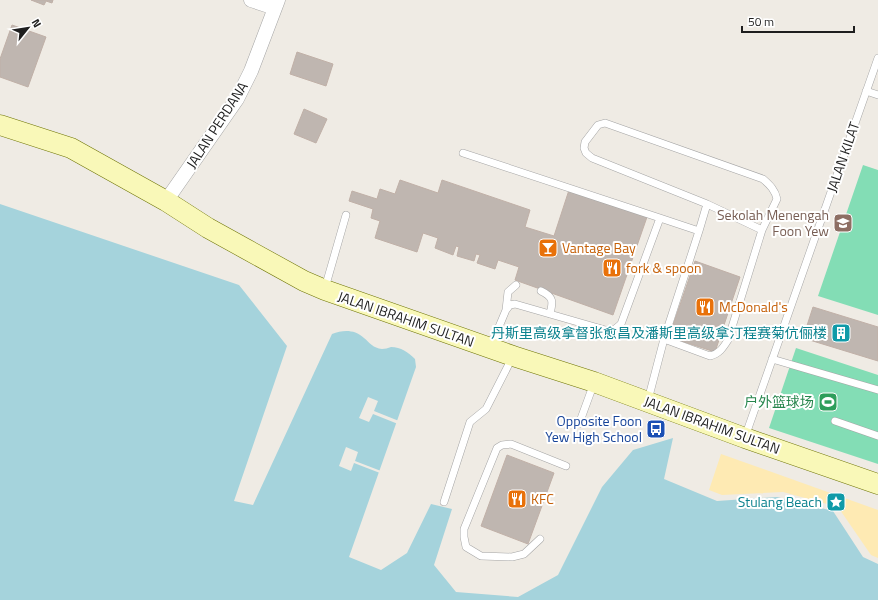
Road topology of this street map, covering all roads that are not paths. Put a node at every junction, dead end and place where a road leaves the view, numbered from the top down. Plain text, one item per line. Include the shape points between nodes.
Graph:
1 (252, 0) edge
2 (276, 4) edge
3 (878, 58) edge
4 (866, 92) junction
5 (878, 95) edge
6 (0, 125) edge
7 (463, 153) dead end
8 (166, 201) junction
9 (707, 204) junction
10 (346, 215) dead end
11 (660, 218) junction
12 (762, 230) junction
13 (699, 231) junction
14 (516, 285) dead end
15 (325, 290) junction
16 (541, 291) dead end
17 (506, 310) junction
18 (550, 314) junction
19 (664, 339) junction
20 (490, 348) junction
21 (513, 356) junction
22 (772, 359) junction
23 (594, 382) junction
24 (878, 390) edge
25 (647, 403) junction
26 (835, 421) dead end
27 (579, 424) dead end
28 (878, 436) edge
29 (745, 438) junction
30 (566, 466) dead end
31 (878, 484) edge
32 (444, 502) dead end
33 (540, 539) dead end

1 - 2 street
2 - 8 street, JALAN PERDANA via 252,71 237,99
3 - 4 lane, JALAN KILAT
4 - 5 lane
4 - 22 lane, JALAN KILAT
6 - 8 street, JALAN IBRAHIM SULTAN via 71,148
7 - 11 lane
8 - 15 street, JALAN IBRAHIM SULTAN via 208,228
9 - 12 lane
9 - 12 lane via 592,158 586,153 585,142 598,125 605,123 763,180 776,194 777,199
9 - 13 lane
10 - 15 lane
11 - 13 lane
11 - 18 lane via 621,324 609,331
12 - 19 lane via 728,340 722,349 716,355 710,356
13 - 19 lane
14 - 17 lane via 508,292
15 - 20 street, JALAN IBRAHIM SULTAN
16 - 18 lane via 552,300
17 - 18 lane via 515,304
17 - 20 lane
19 - 25 lane
20 - 21 street, JALAN IBRAHIM SULTAN
21 - 23 street, JALAN IBRAHIM SULTAN
21 - 32 lane via 486,409 470,422
22 - 24 lane
22 - 29 lane, JALAN KILAT
23 - 25 street, JALAN IBRAHIM SULTAN
23 - 27 lane
25 - 29 street, JALAN IBRAHIM SULTAN
26 - 28 lane
29 - 31 street, JALAN IBRAHIM SULTAN
30 - 33 lane via 511,444 497,448 464,529 466,547 481,556 494,558 524,554

